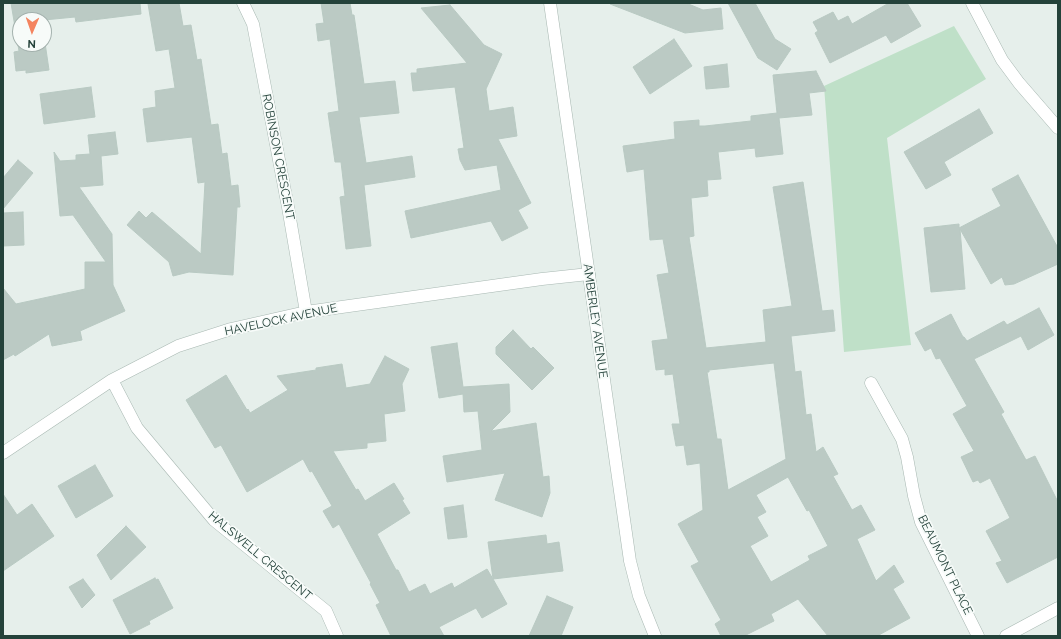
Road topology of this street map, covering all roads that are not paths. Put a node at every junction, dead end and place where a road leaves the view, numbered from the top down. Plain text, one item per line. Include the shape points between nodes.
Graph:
1 (243, 3) edge
2 (550, 3) edge
3 (972, 3) edge
4 (1058, 128) edge
5 (589, 274) junction
6 (306, 312) junction
7 (112, 380) junction
8 (871, 383) dead end
9 (3, 453) edge
10 (1058, 608) edge
11 (337, 636) edge
12 (656, 636) edge
13 (978, 636) edge
14 (1006, 636) edge

1 - 6 street, ROBINSON CRESCENT via 253,24
2 - 5 street, AMBERLEY AVENUE
3 - 4 street via 1002,60
5 - 6 street, HAVELOCK AVENUE
5 - 12 street, AMBERLEY AVENUE via 630,561 639,596
6 - 7 street, HAVELOCK AVENUE via 231,329 178,346
7 - 9 street, HAVELOCK AVENUE
7 - 11 street, HALSWELL CRESCENT via 137,428 214,520 326,611
8 - 13 street, BEAUMONT PLACE via 902,439 921,522
10 - 14 street

